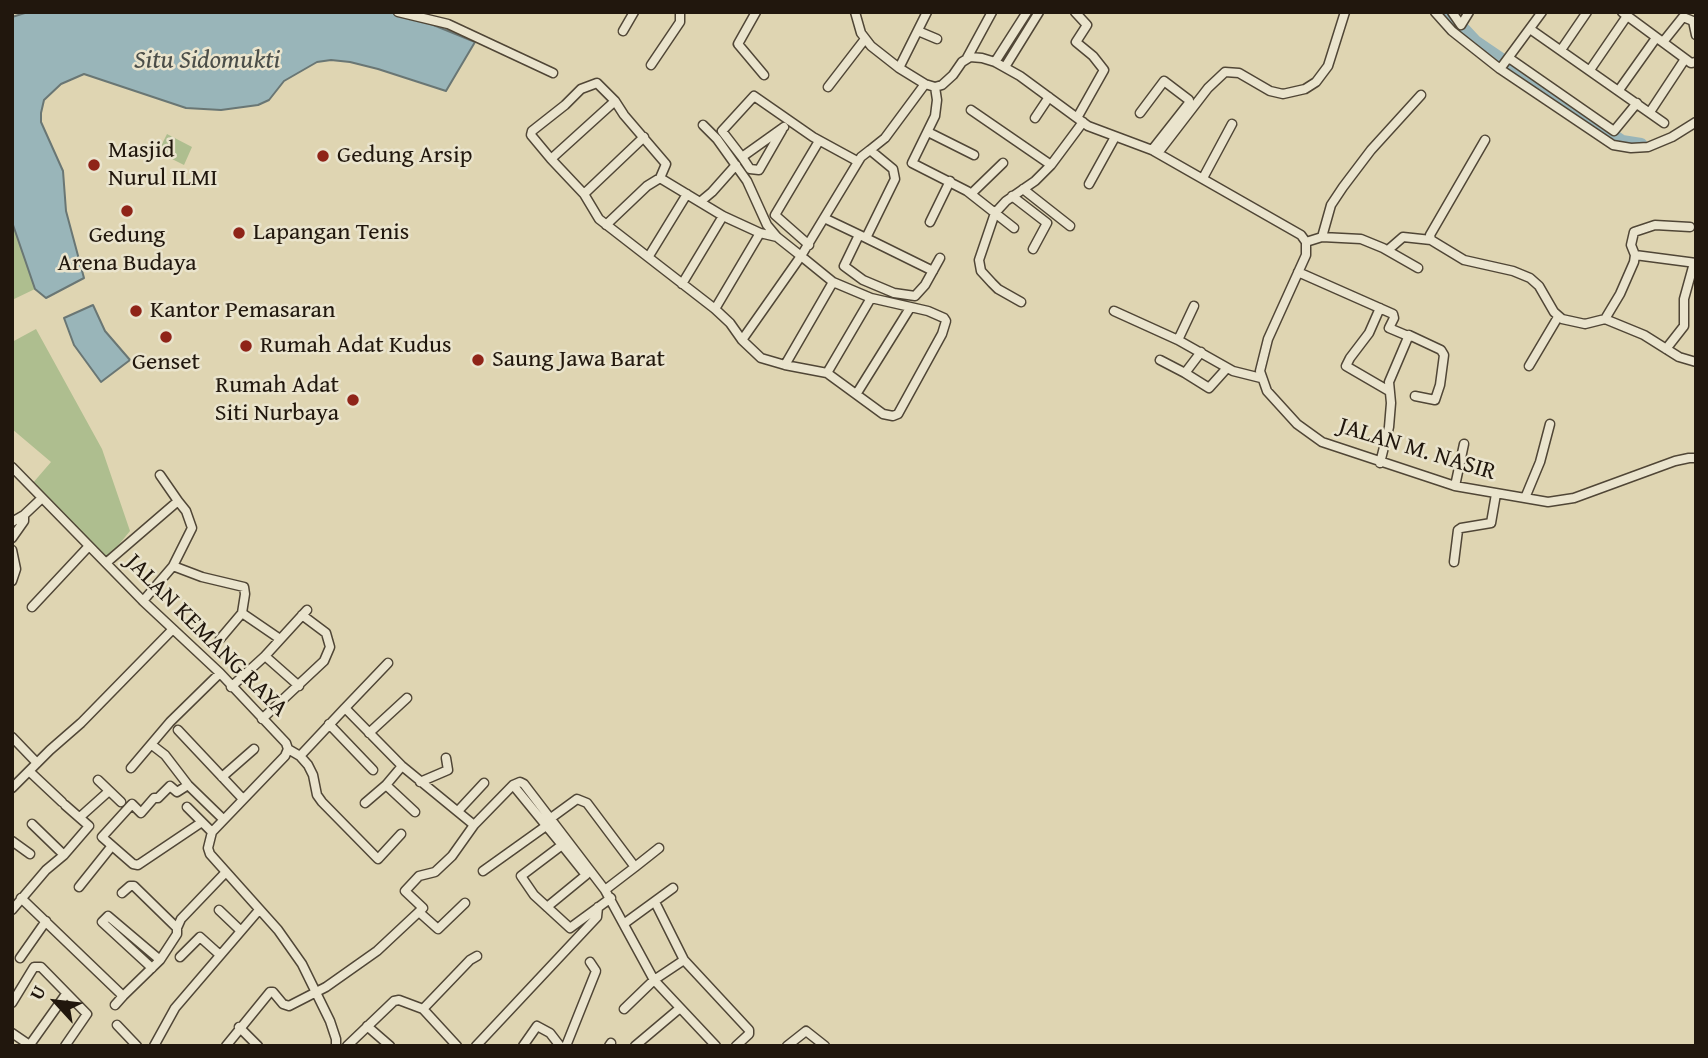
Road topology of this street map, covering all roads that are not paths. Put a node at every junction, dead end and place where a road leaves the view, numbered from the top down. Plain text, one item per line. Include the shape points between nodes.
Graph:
1 (398, 12) edge
2 (634, 12) edge
3 (680, 12) edge
4 (756, 12) edge
5 (855, 12) edge
6 (927, 12) edge
7 (992, 12) edge
8 (1027, 12) edge
9 (1039, 12) edge
10 (1075, 12) edge
11 (1345, 12) edge
12 (1435, 12) edge
13 (1452, 12) edge
14 (1469, 12) edge
15 (1542, 12) edge
16 (1587, 12) edge
17 (1624, 14) edge
18 (424, 16) edge
19 (1530, 29) junction
20 (623, 31) dead end
21 (918, 31) junction
22 (1696, 35) edge
23 (865, 39) junction
24 (937, 39) dead end
25 (1659, 40) junction
26 (1561, 50) junction
27 (967, 58) junction
28 (1685, 59) junction
29 (995, 62) junction
30 (1696, 62) edge
31 (1504, 63) junction
32 (651, 65) dead end
33 (1005, 67) junction
34 (900, 68) junction
35 (1590, 70) junction
36 (553, 73) dead end
37 (764, 75) dead end
38 (925, 84) junction
39 (828, 87) dead end
40 (935, 87) junction
41 (1619, 90) junction
42 (1421, 94) dead end
43 (1049, 97) junction
44 (615, 101) junction
45 (1637, 103) junction
46 (971, 110) dead end
47 (1140, 113) dead end
48 (1650, 113) junction
49 (1035, 118) dead end
50 (1080, 120) junction
51 (1664, 122) dead end
52 (1696, 122) edge
53 (785, 123) junction
54 (1232, 124) dead end
55 (703, 125) dead end
56 (928, 132) junction
57 (644, 137) junction
58 (1115, 137) junction
59 (1485, 139) dead end
60 (819, 141) junction
61 (870, 150) junction
62 (1155, 152) junction
63 (974, 155) dead end
64 (742, 157) junction
65 (551, 159) junction
66 (857, 161) junction
67 (1003, 163) dead end
68 (736, 165) junction
69 (1051, 165) junction
70 (660, 178) junction
71 (1203, 178) junction
72 (950, 181) junction
73 (1089, 184) dead end
74 (1023, 188) junction
75 (584, 194) junction
76 (687, 194) junction
77 (971, 194) junction
78 (1012, 196) junction
79 (700, 202) junction
80 (995, 212) junction
81 (723, 216) junction
82 (824, 218) junction
83 (930, 222) dead end
84 (606, 225) junction
85 (1070, 226) dead end
86 (1690, 227) dead end
87 (1014, 228) dead end
88 (760, 233) junction
89 (777, 237) junction
90 (862, 237) junction
91 (1322, 237) junction
92 (1431, 240) junction
93 (1306, 242) junction
94 (809, 245) junction
95 (1033, 249) dead end
96 (1388, 250) junction
97 (1635, 255) junction
98 (649, 256) junction
99 (801, 256) junction
100 (940, 258) dead end
101 (1695, 263) edge
102 (1418, 268) dead end
103 (933, 271) junction
104 (1298, 272) junction
105 (833, 282) junction
106 (682, 284) junction
107 (871, 298) junction
108 (1021, 302) dead end
109 (1195, 306) dead end
110 (910, 308) junction
111 (1380, 308) junction
112 (715, 309) junction
113 (1114, 311) dead end
114 (1558, 317) junction
115 (1605, 319) junction
116 (1408, 336) junction
117 (742, 340) junction
118 (1178, 340) junction
119 (1666, 349) junction
120 (1200, 352) junction
121 (1160, 360) dead end
122 (1696, 362) edge
123 (785, 365) junction
124 (1529, 366) dead end
125 (1227, 368) junction
126 (827, 373) junction
127 (1185, 373) junction
128 (1261, 378) junction
129 (1390, 391) junction
130 (857, 393) junction
131 (1415, 397) dead end
132 (1550, 424) dead end
133 (1464, 444) dead end
134 (1696, 458) edge
135 (1380, 463) junction
136 (12, 467) edge
137 (160, 475) dead end
138 (1455, 486) junction
139 (1496, 494) junction
140 (42, 498) junction
141 (1525, 498) junction
142 (178, 500) junction
143 (24, 515) junction
144 (12, 522) edge
145 (12, 538) edge
146 (89, 546) junction
147 (12, 550) edge
148 (1454, 562) dead end
149 (106, 563) junction
150 (173, 566) junction
151 (13, 576) edge
152 (143, 601) junction
153 (32, 607) dead end
154 (242, 613) junction
155 (173, 629) junction
156 (220, 639) dead end
157 (280, 639) junction
158 (265, 656) junction
159 (388, 663) dead end
160 (220, 673) junction
161 (299, 686) junction
162 (231, 687) junction
163 (407, 698) dead end
164 (345, 708) junction
165 (262, 719) junction
166 (329, 724) junction
167 (178, 730) dead end
168 (369, 733) junction
169 (12, 737) edge
170 (152, 745) junction
171 (254, 749) dead end
172 (288, 749) junction
173 (300, 756) junction
174 (446, 758) dead end
175 (37, 763) junction
176 (402, 766) junction
177 (131, 768) dead end
178 (373, 770) dead end
179 (29, 771) junction
180 (222, 777) junction
181 (98, 780) dead end
182 (420, 782) junction
183 (484, 783) dead end
184 (188, 785) junction
185 (386, 785) junction
186 (12, 788) edge
187 (110, 791) junction
188 (242, 798) junction
189 (121, 802) dead end
190 (365, 803) dead end
191 (187, 807) dead end
192 (458, 811) junction
193 (415, 812) dead end
194 (80, 817) junction
195 (223, 820) junction
196 (202, 822) junction
197 (548, 822) junction
198 (32, 824) dead end
199 (474, 825) junction
200 (212, 832) junction
201 (401, 834) dead end
202 (12, 841) edge
203 (562, 845) junction
204 (111, 847) junction
205 (659, 848) dead end
206 (30, 854) dead end
207 (64, 855) junction
208 (635, 867) junction
209 (483, 871) dead end
210 (226, 872) junction
211 (79, 887) dead end
212 (673, 888) dead end
213 (606, 890) junction
214 (122, 893) dead end
215 (21, 898) junction
216 (611, 898) junction
217 (655, 902) junction
218 (465, 903) dead end
219 (547, 907) junction
220 (598, 907) junction
221 (219, 909) dead end
222 (259, 909) junction
223 (12, 910) edge
224 (419, 912) junction
225 (46, 921) junction
226 (625, 923) junction
227 (177, 928) junction
228 (241, 931) junction
229 (220, 955) junction
230 (477, 956) dead end
231 (180, 957) dead end
232 (20, 958) dead end
233 (160, 960) junction
234 (684, 960) junction
235 (590, 962) dead end
236 (152, 968) junction
237 (654, 981) junction
238 (317, 992) junction
239 (66, 994) junction
240 (123, 996) junction
241 (12, 1003) edge
242 (115, 1005) dead end
243 (680, 1008) junction
244 (423, 1009) junction
245 (624, 1009) dead end
246 (117, 1025) dead end
247 (367, 1026) junction
248 (239, 1027) junction
249 (12, 1033) edge
250 (30, 1046) edge
251 (65, 1046) edge
252 (136, 1046) edge
253 (154, 1046) edge
254 (226, 1046) edge
255 (258, 1046) edge
256 (336, 1046) edge
257 (348, 1046) edge
258 (390, 1046) edge
259 (457, 1046) edge
260 (476, 1046) edge
261 (523, 1046) edge
262 (561, 1046) edge
263 (566, 1046) edge
264 (635, 1046) edge
265 (716, 1046) edge
266 (736, 1046) edge
267 (787, 1046) edge
268 (825, 1046) edge

1 - 18 street
2 - 20 street
3 - 32 street via 680,22
4 - 37 street via 738,44
5 - 23 street
6 - 21 street
7 - 27 street
8 - 29 street
9 - 33 street
10 - 50 street via 1087,25 1076,43 1104,70
11 - 62 street via 1328,66 1316,82 1283,94 1239,73 1225,72
12 - 31 street via 1460,38
13 - 14 street via 1461,24
15 - 19 street
16 - 26 street
17 - 25 street
17 - 35 street
18 - 36 street
19 - 26 street
19 - 31 street
21 - 24 street
21 - 34 street
22 - 25 street via 1693,22 1683,17
23 - 34 street
23 - 39 street
25 - 28 street
25 - 41 street
26 - 35 street
27 - 29 street
27 - 40 street via 947,82
28 - 30 street
28 - 48 street
29 - 33 street
31 - 45 street via 1612,131
31 - 52 street via 1617,146 1656,145
33 - 43 street
34 - 38 street
35 - 41 street
38 - 40 street
38 - 61 street
40 - 56 street via 937,108
41 - 45 street
42 - 91 street via 1338,194
43 - 49 street
43 - 50 street
44 - 57 street
44 - 65 street
44 - 65 street via 599,84 589,84 532,131
45 - 48 street
46 - 69 street
47 - 62 street via 1164,81 1189,100
48 - 51 street
50 - 58 street
50 - 69 street
53 - 60 street
53 - 64 street
53 - 64 street via 760,170 750,169
53 - 64 street via 754,96 722,131
54 - 71 street
55 - 68 street
56 - 63 street
56 - 72 street via 912,163
57 - 70 street via 666,164
57 - 75 street
58 - 62 street
58 - 73 street
59 - 92 street
60 - 66 street
60 - 94 street via 775,215
61 - 66 street
61 - 90 street via 893,169 895,179
62 - 71 street
65 - 75 street
66 - 82 street
67 - 77 street
68 - 79 street
68 - 89 street
69 - 74 street
70 - 76 street
70 - 84 street
71 - 93 street
72 - 77 street
72 - 83 street
74 - 78 street
74 - 85 street
75 - 84 street
76 - 79 street
76 - 98 street
77 - 80 street
78 - 80 street
78 - 95 street via 1047,223
79 - 81 street
80 - 87 street
80 - 108 street via 979,265 998,289
81 - 88 street
81 - 106 street
82 - 90 street
82 - 94 street
84 - 98 street
86 - 97 street via 1655,225 1637,230 1631,246
88 - 89 street
88 - 112 street
89 - 99 street
90 - 103 street
90 - 103 street via 844,266 863,280 915,296
91 - 93 street
91 - 96 street via 1361,239
92 - 96 street via 1403,237
92 - 114 street via 1464,260 1530,278
93 - 104 street
94 - 99 street
96 - 102 street
97 - 101 street
97 - 115 street
98 - 106 street
99 - 105 street
99 - 117 street
100 - 103 street
101 - 119 street via 1684,299 1684,326
104 - 111 street
104 - 128 street via 1265,348
105 - 107 street
105 - 123 street
106 - 112 street
107 - 110 street
107 - 126 street
109 - 118 street
110 - 130 street
110 - 130 street via 944,318 946,325 898,414 883,414
111 - 116 street via 1393,314 1389,328
111 - 129 street via 1370,332 1346,366
112 - 117 street
113 - 118 street
114 - 115 street via 1578,324
114 - 124 street
115 - 119 street
116 - 129 street via 1389,382
116 - 131 street via 1444,355 1435,400
117 - 123 street via 761,358
118 - 120 street
119 - 122 street
120 - 125 street
120 - 127 street
121 - 127 street
123 - 126 street
125 - 127 street via 1209,388
125 - 128 street
126 - 130 street
128 - 135 street, JALAN M. NASIR via 1267,391 1307,432 1338,449
129 - 135 street via 1389,426
132 - 141 street
133 - 138 street
134 - 141 street, JALAN M. NASIR via 1675,461 1565,500
135 - 138 street, JALAN M. NASIR
136 - 140 street, JALAN KEMANG RAYA
137 - 142 street
138 - 139 street, JALAN M. NASIR
139 - 141 street, JALAN M. NASIR
139 - 148 street via 1491,523 1458,530
140 - 143 street
140 - 146 street, JALAN KEMANG RAYA
142 - 149 street
142 - 150 street via 192,528
143 - 144 street
143 - 145 street
146 - 149 street, JALAN KEMANG RAYA
146 - 153 street
147 - 151 street
149 - 152 street, JALAN KEMANG RAYA
150 - 152 street
150 - 154 street via 244,587
152 - 155 street, JALAN KEMANG RAYA
154 - 156 street
154 - 157 street
155 - 160 street, JALAN KEMANG RAYA
155 - 175 street
157 - 158 street
157 - 161 street via 305,612 326,633 330,647 324,661
158 - 161 street
158 - 162 street
159 - 164 street
160 - 162 street, JALAN KEMANG RAYA
160 - 170 street
161 - 165 street
162 - 165 street, JALAN KEMANG RAYA
163 - 168 street
164 - 166 street
164 - 168 street
165 - 172 street, JALAN KEMANG RAYA
166 - 173 street
166 - 178 street
167 - 180 street
168 - 176 street
169 - 175 street
170 - 177 street
170 - 184 street
171 - 180 street
172 - 173 street
172 - 188 street, JALAN KEMANG RAYA
173 - 201 street via 313,775 322,802 378,859
174 - 182 street via 448,770
175 - 179 street
176 - 182 street
176 - 185 street
179 - 186 street
179 - 194 street
180 - 188 street
181 - 187 street
182 - 192 street
183 - 192 street
184 - 195 street
184 - 204 street via 177,792 170,786 141,813 132,804 102,837
185 - 190 street
185 - 193 street
187 - 189 street
187 - 194 street
188 - 195 street, JALAN KEMANG RAYA
191 - 196 street
192 - 199 street
194 - 207 street via 89,826
195 - 200 street, JALAN KEMANG RAYA
196 - 200 street
196 - 204 street via 138,865
197 - 199 street via 513,785
197 - 203 street
197 - 208 street via 581,799
197 - 209 street
197 - 213 street
198 - 207 street
199 - 224 street via 435,872 419,876 405,891 423,908
200 - 210 street via 210,854
202 - 206 street
203 - 219 street via 586,875
203 - 219 street via 521,876
204 - 211 street
205 - 208 street
207 - 215 street
208 - 213 street
210 - 222 street
210 - 227 street
212 - 217 street
213 - 216 street
214 - 227 street via 134,886
215 - 223 street
215 - 225 street
216 - 220 street
216 - 226 street
217 - 226 street
217 - 234 street
218 - 224 street via 438,929
219 - 220 street via 570,928
220 - 260 street via 597,916
221 - 228 street
222 - 228 street
222 - 238 street via 292,948
224 - 238 street via 377,951
225 - 232 street
225 - 240 street
226 - 237 street
227 - 233 street
228 - 229 street
229 - 231 street via 200,937
229 - 253 street via 175,1008
230 - 244 street
233 - 236 street
233 - 236 street via 108,916 102,922
234 - 237 street
234 - 266 street via 749,1030
235 - 263 street via 595,975
236 - 240 street
237 - 243 street
237 - 245 street
238 - 248 street via 287,1006 270,992
238 - 256 street
239 - 241 street via 37,966
239 - 250 street
239 - 251 street via 87,1015
240 - 242 street
243 - 264 street
243 - 265 street
244 - 247 street via 404,1000 394,1001
244 - 259 street
246 - 252 street
247 - 257 street
247 - 258 street
248 - 254 street
248 - 255 street
249 - 250 street
261 - 262 street via 537,1026
267 - 268 street via 806,1031

